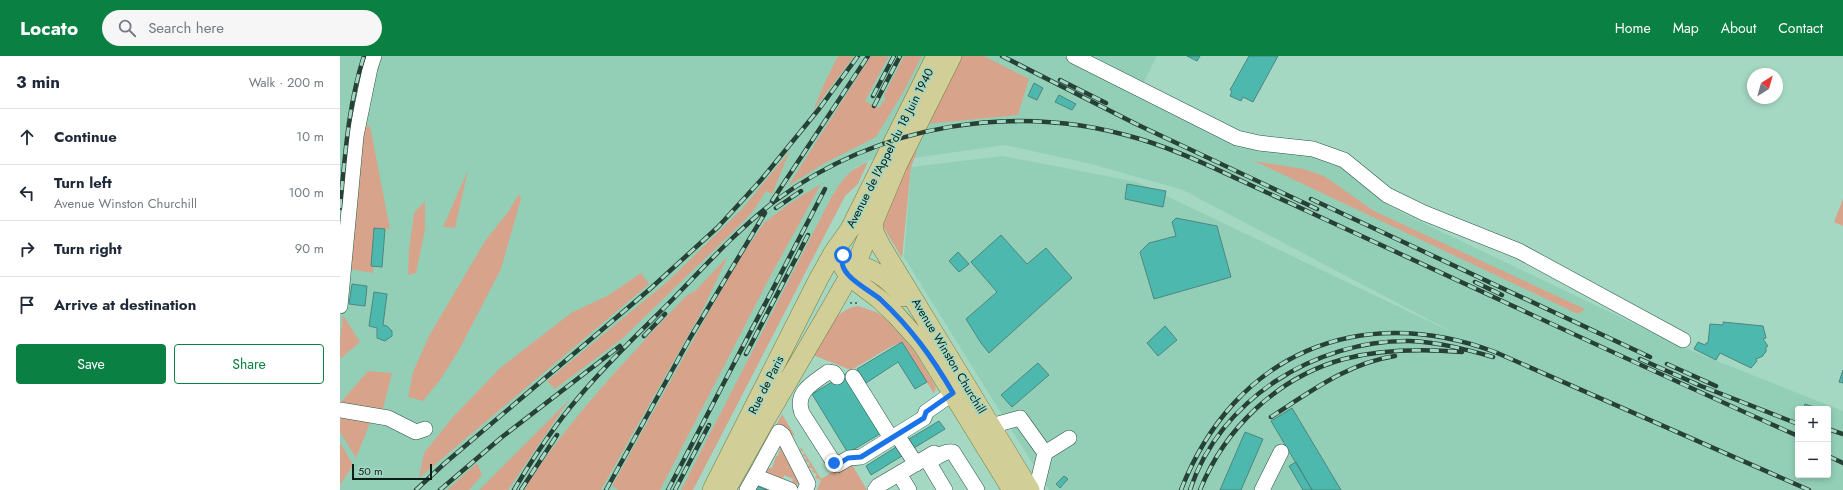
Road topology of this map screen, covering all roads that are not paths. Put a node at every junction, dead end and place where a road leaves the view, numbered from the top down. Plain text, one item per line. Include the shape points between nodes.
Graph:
1 (374, 56) edge
2 (936, 56) edge
3 (952, 56) edge
4 (1074, 56) edge
5 (873, 220) junction
6 (850, 228) junction
7 (818, 280) junction
8 (847, 280) junction
9 (340, 306) edge
10 (1683, 340) dead end
11 (950, 359) junction
12 (837, 377) dead end
13 (853, 377) dead end
14 (953, 393) junction
15 (340, 410) edge
16 (991, 426) junction
17 (425, 429) dead end
18 (894, 436) junction
19 (1069, 438) dead end
20 (1281, 452) dead end
21 (1045, 453) junction
22 (926, 459) junction
23 (899, 474) junction
24 (755, 476) junction
25 (712, 490) edge
26 (726, 490) edge
27 (747, 490) edge
28 (790, 490) edge
29 (806, 490) edge
30 (875, 490) edge
31 (909, 490) edge
32 (946, 490) edge
33 (977, 490) edge
34 (1012, 490) edge
35 (1030, 490) edge
36 (1036, 490) edge
37 (1262, 490) edge

1 - 9 street via 356,136
2 - 6 main road, Avenue de l'Appel du 18 Juin 1940
3 - 5 main road
4 - 10 street via 1237,138 1313,149 1344,160 1387,195 1424,213 1519,251
5 - 8 main road
5 - 11 main road, Avenue Winston Churchill via 876,237
6 - 7 main road, Avenue de l'Appel du 18 Juin 1940
6 - 8 main road via 842,259
7 - 8 main road via 825,274
7 - 25 main road, Rue de Paris
8 - 11 main road via 884,277 895,287
8 - 14 main road, Avenue Winston Churchill via 879,299 909,328 932,358
8 - 26 main road, Rue de Paris
11 - 16 main road, Avenue Winston Churchill
12 - 18 street via 834,373 828,372 802,393 799,406 834,463 837,465 848,458 861,457
13 - 18 street
14 - 18 street via 926,412 924,418
14 - 34 main road, Avenue Winston Churchill
15 - 17 street via 387,417 416,432
16 - 21 street via 1020,418
16 - 35 main road, Avenue Winston Churchill
18 - 22 street
19 - 21 street
20 - 37 street
21 - 36 street
22 - 23 street
22 - 32 street
22 - 33 street via 953,452
23 - 30 street
23 - 31 street
24 - 27 street
24 - 28 street
24 - 29 street via 779,432 783,435 808,484

